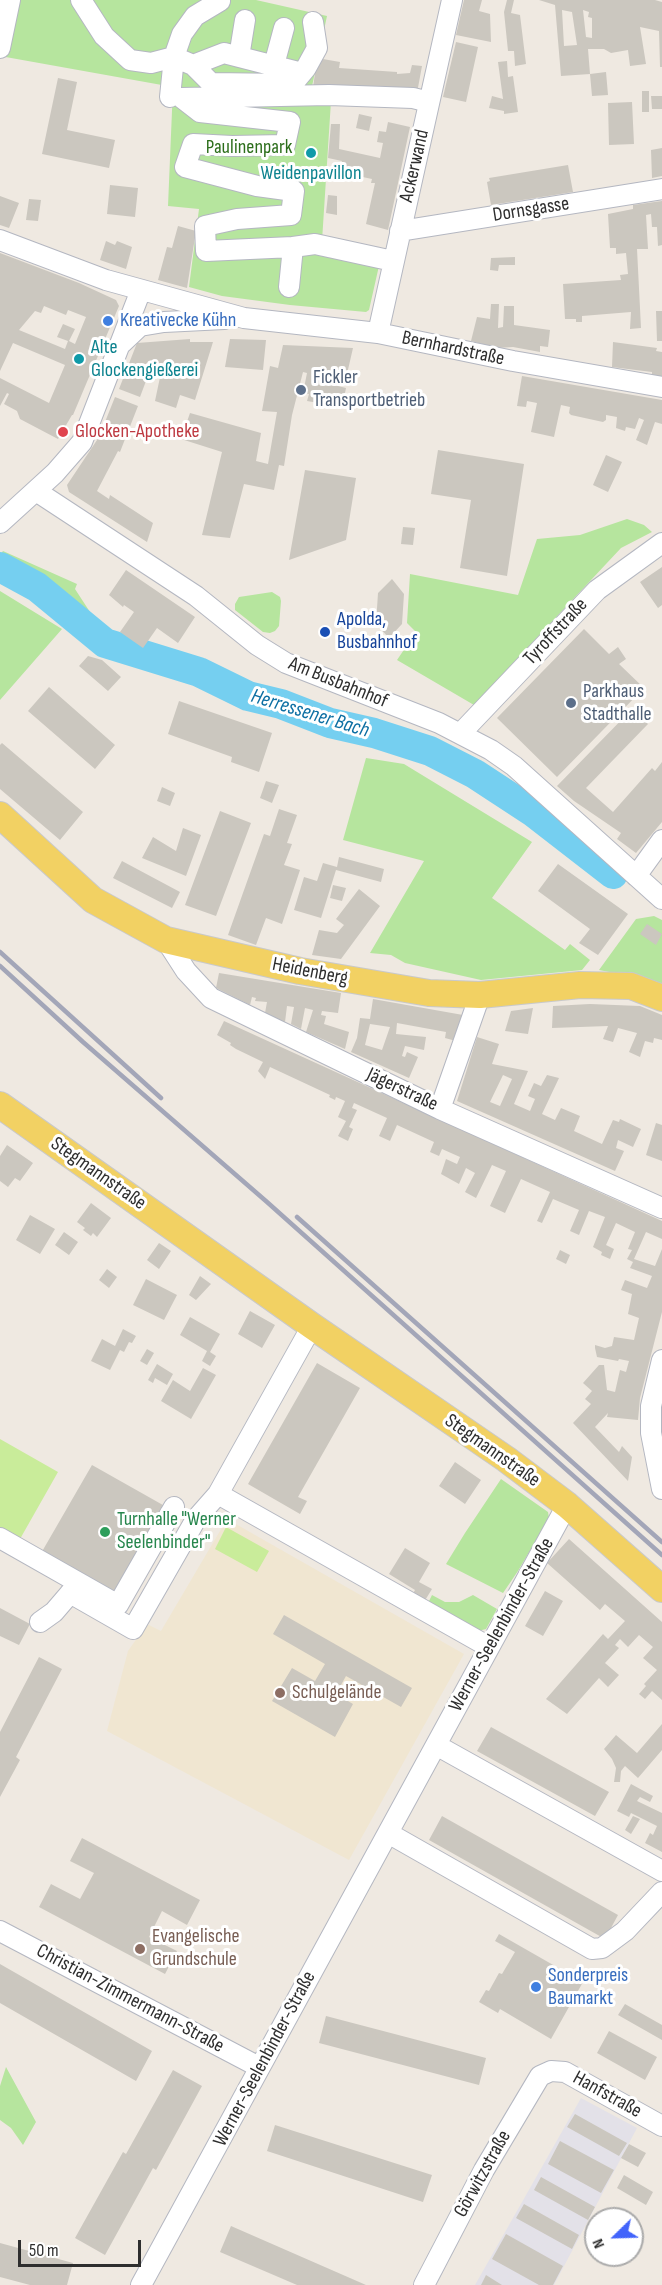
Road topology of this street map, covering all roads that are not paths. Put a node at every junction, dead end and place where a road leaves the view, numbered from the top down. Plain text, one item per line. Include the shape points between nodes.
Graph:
1 (10, 0) edge
2 (81, 0) edge
3 (452, 0) edge
4 (220, 1) edge
5 (245, 20) dead end
6 (313, 22) dead end
7 (284, 28) dead end
8 (0, 48) edge
9 (174, 57) junction
10 (239, 57) junction
11 (193, 65) junction
12 (274, 65) junction
13 (302, 73) junction
14 (176, 97) junction
15 (429, 102) junction
16 (662, 189) edge
17 (400, 231) junction
18 (0, 240) edge
19 (293, 247) junction
20 (393, 261) junction
21 (289, 287) dead end
22 (141, 290) junction
23 (244, 318) junction
24 (378, 333) junction
25 (120, 345) junction
26 (662, 387) edge
27 (36, 491) junction
28 (0, 523) edge
29 (662, 543) edge
30 (461, 733) junction
31 (0, 815) edge
32 (662, 840) edge
33 (636, 876) junction
34 (662, 899) edge
35 (166, 940) junction
36 (480, 995) junction
37 (662, 998) edge
38 (0, 1105) edge
39 (440, 1108) junction
40 (662, 1208) edge
41 (312, 1326) junction
42 (661, 1364) edge
43 (662, 1489) edge
44 (218, 1494) junction
45 (567, 1505) junction
46 (174, 1507) dead end
47 (0, 1538) edge
48 (75, 1588) junction
49 (662, 1589) edge
50 (40, 1622) dead end
51 (489, 1647) junction
52 (436, 1745) junction
53 (388, 1833) junction
54 (662, 1871) edge
55 (662, 1892) edge
56 (1, 1931) edge
57 (259, 2067) junction
58 (551, 2071) joint
59 (662, 2126) edge
60 (141, 2285) edge
61 (424, 2285) edge

1 - 8 street
2 - 9 street via 104,36 130,60 151,63
3 - 15 street, Ackerwand
4 - 9 street via 195,16 182,34
5 - 10 street
6 - 13 street via 317,48
7 - 12 street
9 - 11 street
9 - 14 street
10 - 11 street via 224,53
10 - 12 street
11 - 13 street via 211,83 286,84
12 - 13 street
14 - 15 street via 329,95
14 - 19 street via 200,112 290,122 285,145 193,144 185,167 257,186 294,190 291,215 205,226 206,251
15 - 17 street, Ackerwand
16 - 17 street, Dornsgasse
17 - 20 street, Ackerwand
18 - 22 street, Bernhardstraße
19 - 20 street via 315,244
19 - 21 street
20 - 24 street, Ackerwand
22 - 23 street, Bernhardstraße
22 - 25 street
23 - 24 street, Bernhardstraße
23 - 25 street, Bernhardstraße via 140,326
24 - 26 street, Bernhardstraße
25 - 27 street via 82,442
27 - 28 street
27 - 30 street, Am Busbahnhof via 196,596 286,663
29 - 30 street, Tyroffstraße via 597,590
30 - 33 street, Am Busbahnhof via 514,766
31 - 35 main road, Heidenberg via 93,900
32 - 33 street
33 - 34 street
35 - 36 main road, Heidenberg via 300,971 429,993
35 - 39 street, Jägerstraße via 186,971 211,998
36 - 37 main road, Heidenberg via 580,985 631,986
36 - 39 street
38 - 41 main road, Stegmannstraße
39 - 40 street, Jägerstraße
41 - 44 street
41 - 45 main road, Stegmannstraße
42 - 43 street via 651,1424
44 - 48 street via 196,1519 133,1629
44 - 51 street
45 - 49 main road, Stegmannstraße
45 - 51 street, Werner-Seelenbinder-Straße
46 - 48 street via 118,1605
47 - 48 street
48 - 50 street
51 - 52 street, Werner-Seelenbinder-Straße
52 - 53 street, Werner-Seelenbinder-Straße
52 - 54 street
53 - 55 street via 592,1949 602,1948 625,1931
53 - 57 street, Werner-Seelenbinder-Straße
56 - 57 street, Christian-Zimmermann-Straße
57 - 60 street, Werner-Seelenbinder-Straße
58 - 59 street, Hanfstraße via 565,2072
58 - 61 street, Görwitzstraße via 540,2076 516,2114

